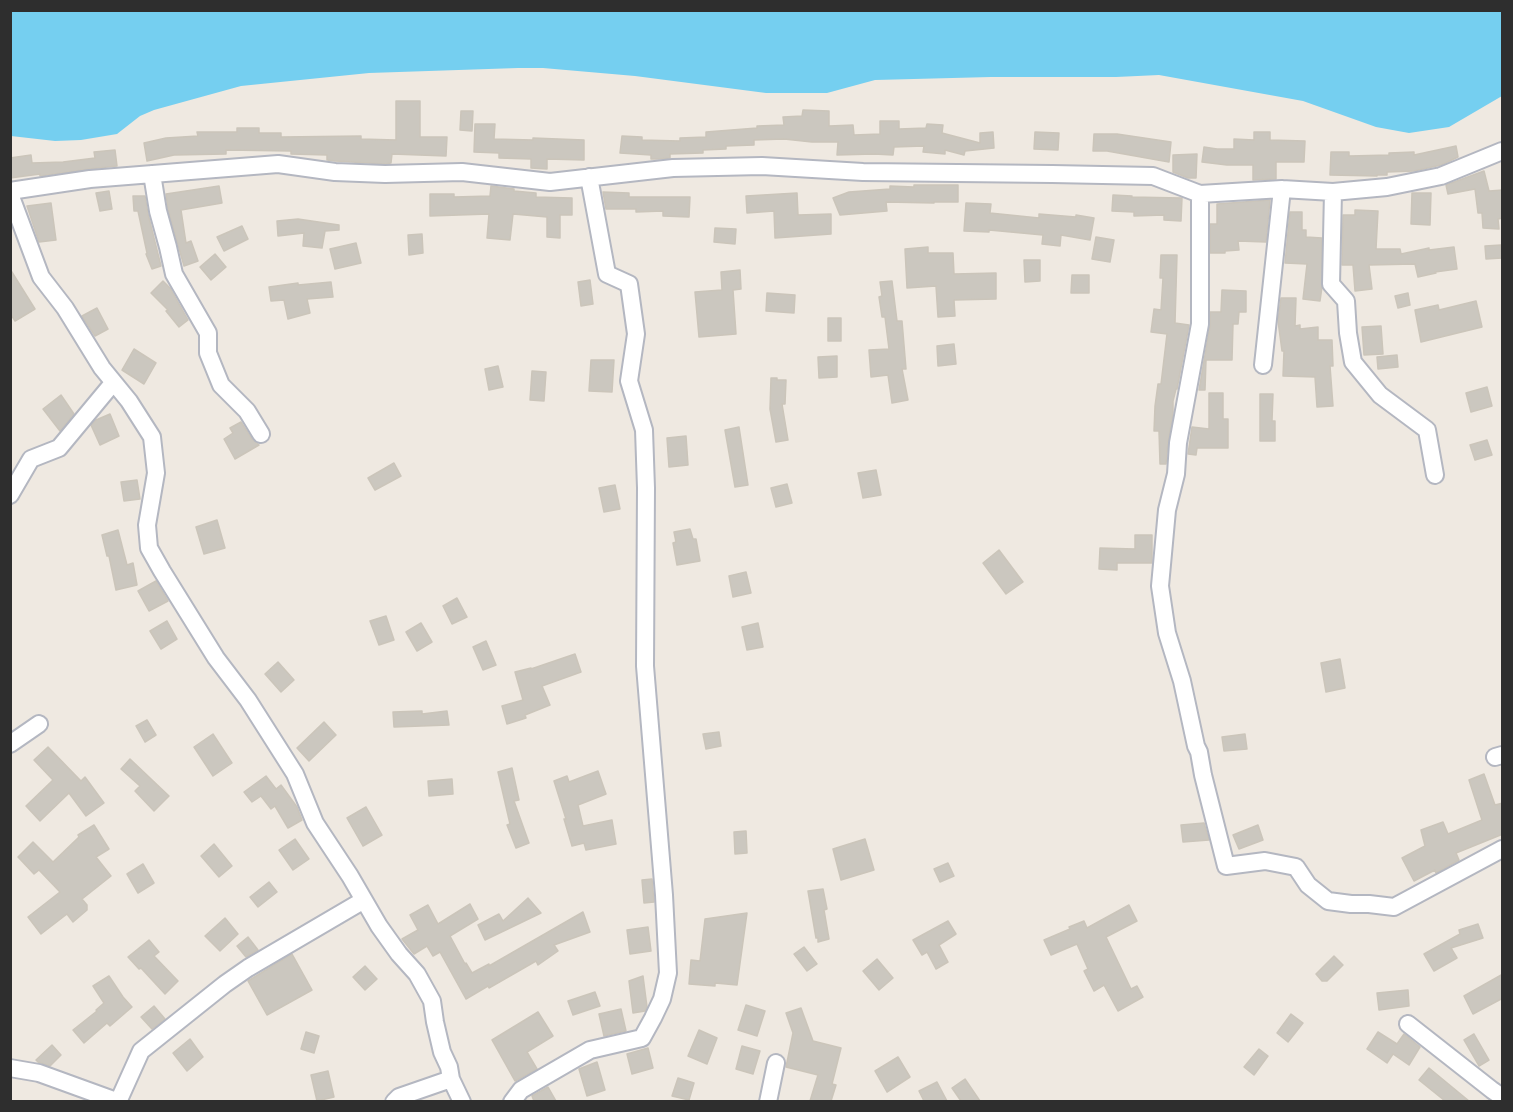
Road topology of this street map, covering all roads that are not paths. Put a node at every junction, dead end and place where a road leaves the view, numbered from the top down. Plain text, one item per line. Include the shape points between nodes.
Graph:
1 (1503, 151) edge
2 (152, 174) junction
3 (590, 177) junction
4 (1282, 189) junction
5 (10, 192) edge
6 (1333, 192) junction
7 (1200, 194) junction
8 (1263, 365) dead end
9 (113, 382) junction
10 (261, 434) dead end
11 (1435, 475) dead end
12 (10, 495) edge
13 (39, 724) dead end
14 (10, 744) edge
15 (1503, 849) edge
16 (364, 900) junction
17 (1408, 1024) dead end
18 (776, 1063) dead end
19 (10, 1068) edge
20 (451, 1078) junction
21 (1503, 1097) edge
22 (119, 1101) edge
23 (394, 1101) edge
24 (462, 1101) edge
25 (512, 1101) edge
26 (768, 1101) edge

1 - 6 street via 1441,176
2 - 3 street via 278,164 335,172 462,172 550,182
2 - 5 street
2 - 10 street via 174,274 208,333 208,353 221,385 248,411
3 - 7 street via 673,168 762,166 862,172 1153,176
3 - 25 street via 606,274 629,284 636,334 629,381 644,430 645,666 668,973 662,999 642,1038 590,1050 521,1090
4 - 6 street
4 - 7 street
4 - 8 street
5 - 9 street via 41,278
6 - 11 street via 1331,284 1346,301 1353,362 1380,394 1427,430
7 - 15 street via 1200,324 1167,510 1160,593 1226,866 1265,861 1296,867 1308,885 1328,901 1394,907
9 - 12 street via 59,448 31,459
9 - 16 street via 152,437 156,473 147,525 149,548 216,658 296,774 315,823
13 - 14 street
16 - 20 street via 432,1001
16 - 22 street via 248,968 141,1051
17 - 21 street
18 - 26 street
19 - 22 street via 39,1073
20 - 23 street
20 - 24 street

